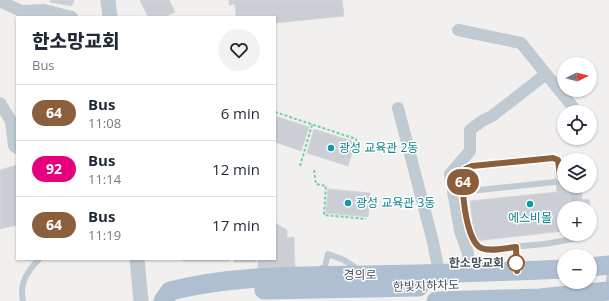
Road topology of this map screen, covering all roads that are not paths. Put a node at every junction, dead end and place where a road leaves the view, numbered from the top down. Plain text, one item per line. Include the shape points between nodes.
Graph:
1 (108, 0) edge
2 (0, 1) edge
3 (68, 16) edge
4 (110, 16) edge
5 (458, 30) dead end
6 (546, 74) junction
7 (0, 103) edge
8 (571, 105) edge
9 (398, 108) dead end
10 (16, 147) edge
11 (557, 160) edge
12 (557, 181) edge
13 (464, 194) junction
14 (559, 241) edge
15 (516, 247) junction
16 (38, 260) edge
17 (136, 260) edge
18 (557, 269) edge
19 (517, 271) junction
20 (439, 273) junction
21 (468, 273) junction
22 (601, 275) edge
23 (557, 279) edge
24 (23, 301) edge
25 (141, 301) edge
26 (163, 301) edge
27 (170, 301) edge
28 (436, 301) edge

1 - 4 street
2 - 3 street via 21,11 44,10
5 - 6 street via 521,43
6 - 8 street
6 - 21 street via 470,130 470,151 450,174 460,231 468,253
7 - 10 street via 11,120
9 - 20 street
11 - 13 lane via 472,166 465,169 462,174
12 - 13 lane via 470,191
13 - 15 lane via 469,232 480,248
14 - 15 lane
15 - 19 lane
16 - 24 lane via 20,289
17 - 25 street
18 - 19 main road, 경의로
19 - 21 main road, 경의로
20 - 21 main road, 경의로
20 - 26 main road, 경의로 via 313,275 195,284 170,291
22 - 28 main road via 540,298
23 - 27 main road, 한빛지하차도 via 359,289 246,290 197,295

